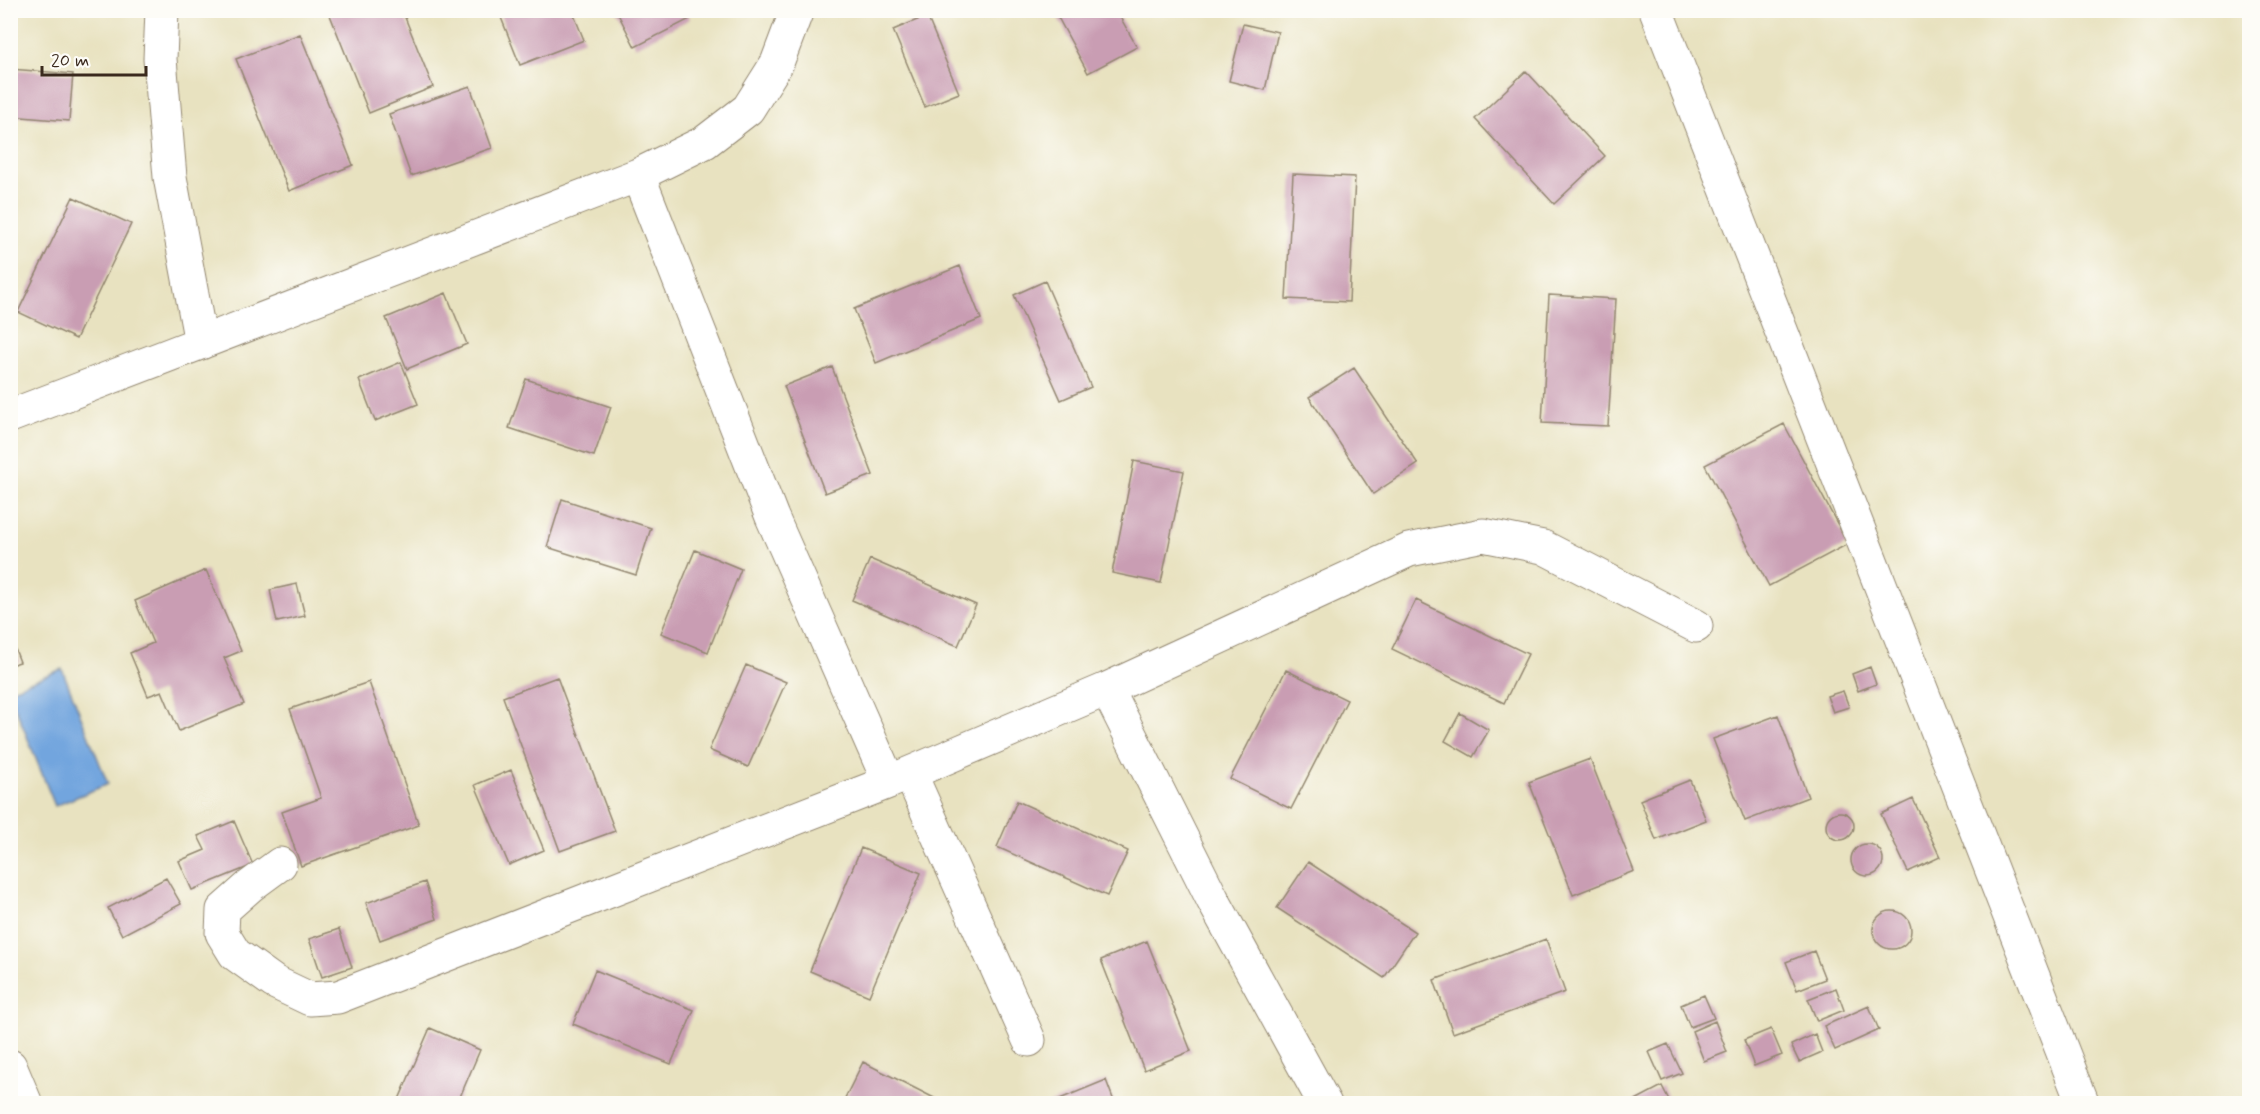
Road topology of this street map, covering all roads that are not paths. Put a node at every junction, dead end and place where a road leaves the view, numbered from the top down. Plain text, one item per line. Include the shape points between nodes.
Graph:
1 (162, 10) edge
2 (798, 10) edge
3 (1656, 10) edge
4 (638, 176) junction
5 (201, 343) junction
6 (10, 416) edge
7 (1696, 626) dead end
8 (1107, 689) junction
9 (899, 778) junction
10 (280, 864) dead end
11 (1029, 1040) dead end
12 (10, 1066) edge
13 (1316, 1101) edge
14 (26, 1104) edge
15 (2083, 1104) edge

1 - 5 lane via 160,59 170,177
2 - 4 lane via 777,63 748,109 705,142
3 - 15 lane
4 - 5 lane
4 - 9 lane via 772,517
5 - 6 lane
7 - 8 lane via 1543,547 1483,536 1409,550
8 - 9 lane
8 - 13 lane
9 - 10 lane via 338,997 310,999 274,982 235,954 222,933 223,910
9 - 11 lane
12 - 14 lane

